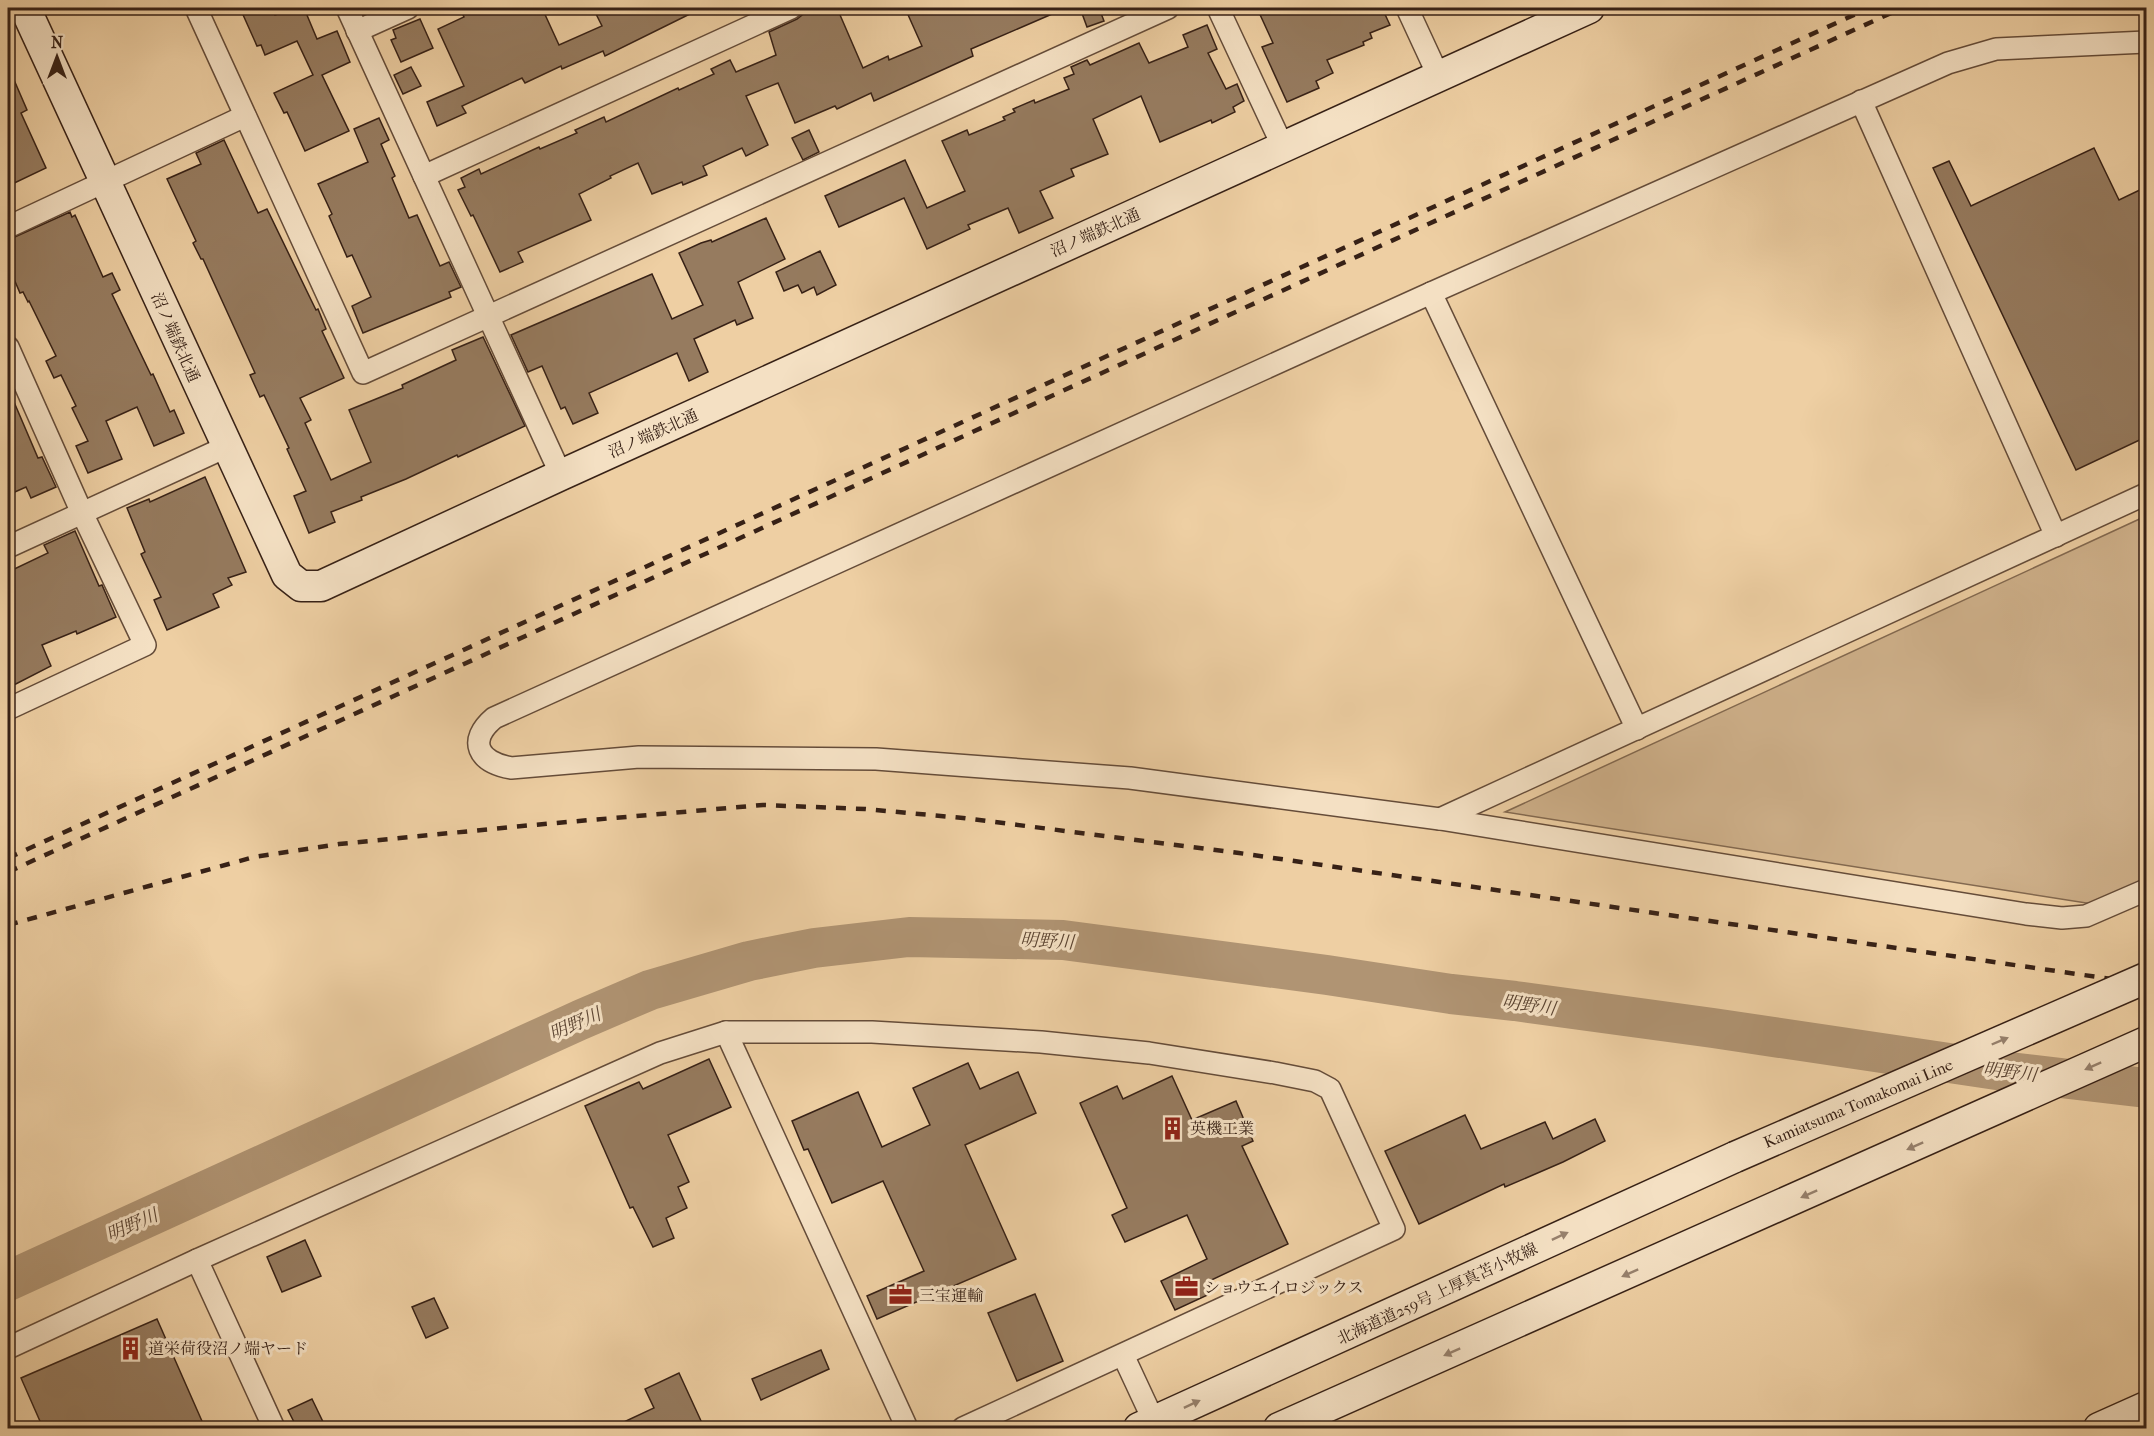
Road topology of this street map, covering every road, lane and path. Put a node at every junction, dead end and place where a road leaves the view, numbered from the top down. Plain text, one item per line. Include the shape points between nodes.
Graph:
1 (25, 8) edge
2 (196, 8) edge
3 (347, 8) edge
4 (408, 8) edge
5 (791, 8) edge
6 (1168, 8) edge
7 (1218, 8) edge
8 (1407, 8) edge
9 (1584, 8) edge
10 (357, 31) junction
11 (2146, 42) edge
12 (1438, 75) junction
13 (1861, 101) junction
14 (245, 116) junction
15 (1283, 147) junction
16 (424, 176) junction
17 (106, 181) junction
18 (8, 227) edge
19 (1431, 294) junction
20 (488, 316) junction
21 (8, 346) edge
22 (15, 381) edge
23 (226, 447) junction
24 (561, 475) junction
25 (2146, 494) edge
26 (82, 513) junction
27 (2056, 536) junction
28 (8, 547) edge
29 (8, 709) edge
30 (1637, 729) junction
31 (1440, 819) junction
32 (2146, 890) edge
33 (2146, 978) edge
34 (726, 1032) junction
35 (2146, 1042) edge
36 (1735, 1156) joint
37 (197, 1260) junction
38 (8, 1348) edge
39 (1123, 1355) junction
40 (2146, 1407) edge
41 (1150, 1426) edge
42 (274, 1428) edge
43 (907, 1428) edge
44 (963, 1428) edge
45 (1279, 1428) edge
46 (2099, 1428) edge

1 - 17 street, 沼ノ端鉄北通
2 - 14 street
3 - 10 street
4 - 10 street
5 - 16 street
6 - 20 street
7 - 15 street
8 - 12 street
9 - 12 street, 沼ノ端鉄北通
10 - 16 street
11 - 13 street via 1996,49 1948,63
12 - 15 street, 沼ノ端鉄北通
13 - 19 street
13 - 27 street
14 - 17 street
14 - 20 street via 363,373
15 - 24 street, 沼ノ端鉄北通
16 - 20 street
17 - 18 street
17 - 23 street, 沼ノ端鉄北通
19 - 30 street
19 - 31 street via 494,718 483,727 479,738 486,759 511,768 639,757 876,759 1130,778
20 - 24 street
21 - 22 street
22 - 26 street
23 - 24 street, 沼ノ端鉄北通 via 287,574 302,586 321,586
23 - 26 street
25 - 27 street
26 - 28 street
26 - 29 street via 145,645
27 - 30 street
30 - 31 street
31 - 32 street via 2062,918 2086,916
36 -> 33 street, Kamiatsuma Tomakomai Line, bridge
34 - 37 street via 660,1053
34 - 39 street via 872,1032 1041,1042 1149,1053 1275,1073 1315,1081 1330,1089 1394,1229
34 - 43 street
35 -> 45 street
41 -> 36 street, 北海道道259号 上厚真苫小牧線
37 - 38 street
37 - 42 street
39 - 41 street
39 - 44 street
40 - 46 street

